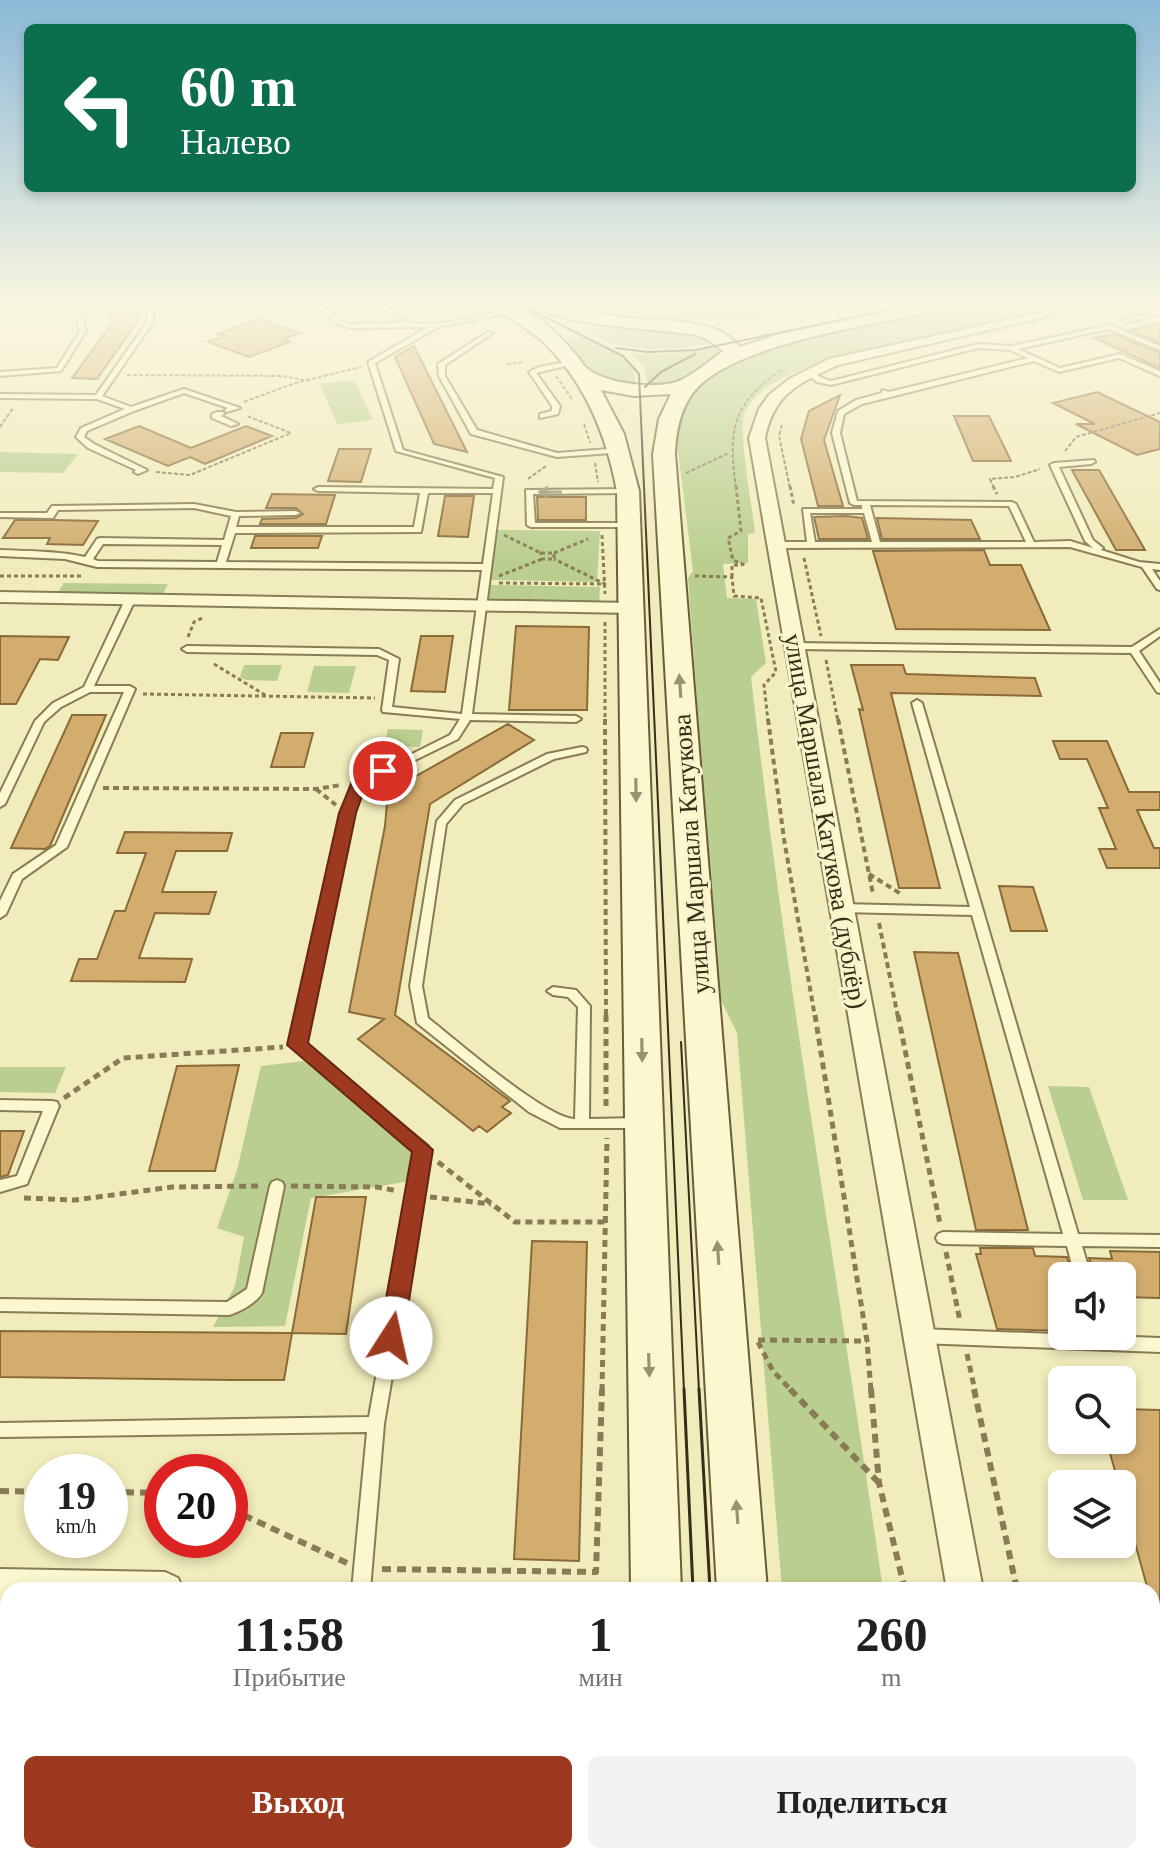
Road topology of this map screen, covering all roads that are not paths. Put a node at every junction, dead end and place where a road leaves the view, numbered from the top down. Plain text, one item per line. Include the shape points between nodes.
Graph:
1 (103, 389) edge
2 (379, 389) edge
3 (449, 389) edge
4 (544, 389) edge
5 (590, 389) edge
6 (628, 389) edge
7 (669, 389) edge
8 (686, 389) edge
9 (784, 389) edge
10 (905, 389) edge
11 (0, 396) edge
12 (98, 397) junction
13 (131, 409) junction
14 (231, 409) road end
15 (220, 414) dead end
16 (543, 416) dead end
17 (234, 424) dead end
18 (622, 450) junction
19 (1091, 462) dead end
20 (142, 470) road end
21 (318, 489) dead end
22 (424, 491) junction
23 (497, 491) junction
24 (628, 491) junction
25 (866, 507) junction
26 (296, 513) dead end
27 (236, 514) junction
28 (0, 515) edge
29 (629, 525) junction
30 (230, 530) junction
31 (225, 543) junction
32 (876, 543) junction
33 (806, 544) junction
34 (1031, 544) junction
35 (776, 545) junction
36 (1106, 552) junction
37 (0, 553) edge
38 (89, 558) junction
39 (221, 563) junction
40 (487, 567) junction
41 (1146, 567) junction
42 (1160, 567) edge
43 (1160, 587) edge
44 (0, 597) edge
45 (130, 600) junction
46 (481, 606) junction
47 (618, 608) junction
48 (1160, 632) edge
49 (794, 646) junction
50 (188, 649) road end
51 (1134, 650) junction
52 (88, 689) junction
53 (1160, 690) edge
54 (917, 703) dead end
55 (467, 717) junction
56 (576, 719) dead end
57 (582, 750) dead end
58 (0, 804) edge
59 (841, 908) junction
60 (978, 911) junction
61 (0, 914) edge
62 (553, 991) dead end
63 (0, 1105) edge
64 (582, 1123) junction
65 (643, 1123) junction
66 (0, 1186) edge
67 (277, 1186) dead end
68 (943, 1238) road end
69 (1073, 1240) junction
70 (1160, 1241) edge
71 (1079, 1262) edge
72 (0, 1305) edge
73 (918, 1336) junction
74 (1048, 1339) edge
75 (1136, 1343) edge
76 (1160, 1345) edge
77 (376, 1424) junction
78 (0, 1430) edge
79 (361, 1582) edge
80 (656, 1582) edge
81 (741, 1582) edge
82 (964, 1582) edge

1 - 12 lane
2 - 23 lane via 400,451 499,477
3 - 18 lane via 474,432 557,455
4 - 16 lane via 556,406 555,412
5 - 18 main road, улица Маршала Катукова
6 - 7 main road
81 -> 8 main road, улица Маршала Катукова via 664,454 667,420
9 - 35 street, улица Маршала Катукова (дублёр) via 768,402 757,438
10 - 25 lane via 841,413 836,433 854,503
11 - 12 lane
12 - 13 lane
13 - 14 lane via 184,391
13 - 20 lane via 84,430 80,437
15 - 17 lane via 215,416
18 - 24 main road, улица Маршала Катукова
19 - 36 lane via 1054,465 1089,541
21 - 22 lane
22 - 23 lane
22 - 30 lane via 418,530
23 - 40 lane
24 - 29 main road, улица Маршала Катукова
24 -> 29 lane via 529,492 531,525
25 - 32 lane
25 - 33 lane via 806,511
25 - 34 lane via 1012,504
26 - 27 lane
27 - 28 lane via 178,506 55,508 50,516
27 - 30 lane
29 - 47 main road, улица Маршала Катукова
30 - 31 lane
31 - 38 lane via 100,541
31 - 39 lane
32 - 33 lane
32 - 34 lane
33 - 35 lane
34 - 36 lane via 1070,544
35 - 49 street, улица Маршала Катукова (дублёр)
36 - 41 lane
37 - 38 lane
38 - 39 lane via 97,564
39 - 40 lane
40 - 46 lane
41 - 42 lane
41 - 43 lane
44 - 45 street
45 - 46 street
45 - 52 lane
46 - 47 street
46 - 55 lane
47 -> 65 main road, улица Маршала Катукова
48 - 51 lane
49 - 51 lane
49 - 59 street, улица Маршала Катукова (дублёр)
50 - 55 lane via 379,652 394,659 387,710
51 - 53 lane
52 - 58 lane via 40,721
52 - 61 lane via 130,689 61,847 17,877
54 - 60 lane
55 - 56 lane
55 - 77 lane via 454,737 359,783 297,1045 423,1150
57 - 64 lane via 551,756 459,802 441,823 416,986 422,1020 534,1108 565,1124
59 - 60 lane
59 - 73 street, улица Маршала Катукова (дублёр)
60 - 69 lane
62 - 64 lane via 572,993 584,1006
63 - 66 lane via 52,1106 22,1180
64 - 65 lane
65 -> 80 main road, улица Маршала Катукова
67 - 72 lane via 254,1293 229,1309
68 - 69 lane
69 - 70 lane
69 - 71 lane
73 - 74 lane
73 - 82 street, улица Маршала Катукова (дублёр)
75 - 76 lane
77 - 78 lane
77 - 79 lane

